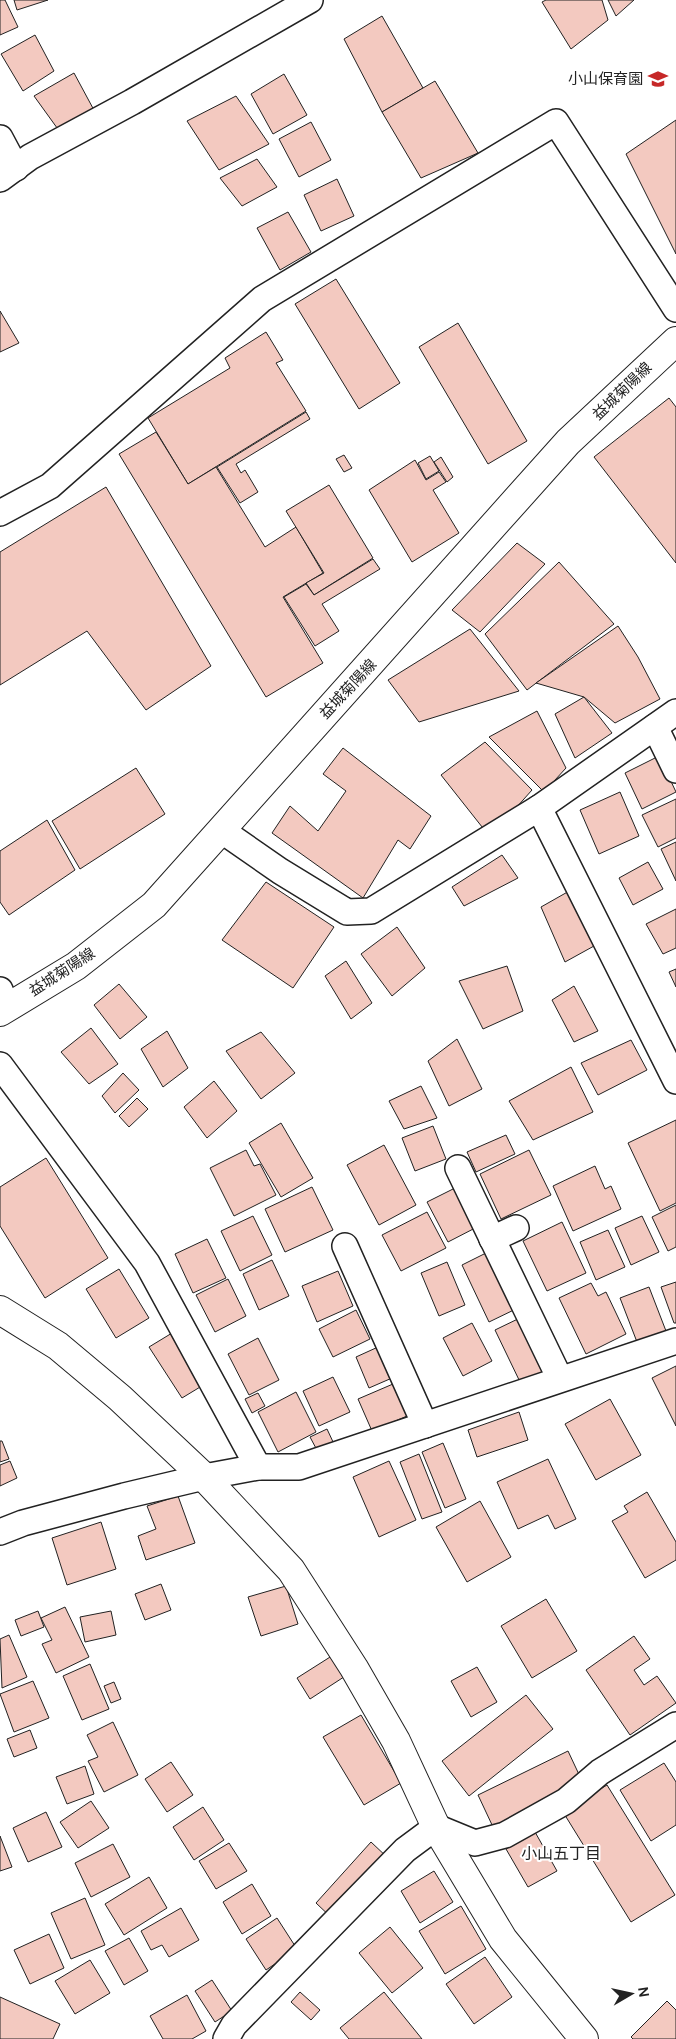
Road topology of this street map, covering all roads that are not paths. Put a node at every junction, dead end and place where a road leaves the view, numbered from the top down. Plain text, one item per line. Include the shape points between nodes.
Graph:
1 (310, 0) edge
2 (0, 138) edge
3 (8, 174) edge
4 (676, 310) edge
5 (676, 341) edge
6 (0, 513) edge
7 (676, 712) edge
8 (655, 727) junction
9 (676, 770) edge
10 (539, 808) junction
11 (221, 830) junction
12 (2, 1003) edge
13 (668, 1041) edge
14 (0, 1065) edge
15 (676, 1081) edge
16 (458, 1168) dead end
17 (516, 1228) dead end
18 (492, 1239) junction
19 (345, 1246) dead end
20 (0, 1310) edge
21 (676, 1340) edge
22 (560, 1379) junction
23 (426, 1425) junction
24 (258, 1467) junction
25 (204, 1477) junction
26 (0, 1532) edge
27 (676, 1725) edge
28 (436, 1827) junction
29 (226, 2039) edge
30 (584, 2039) edge

1 - 3 street via 30,157
2 - 3 street
4 - 6 street via 556,122 262,299 50,486
5 - 11 street, 益城菊陽線 via 568,442
7 - 8 street
8 - 9 street
8 - 10 street
10 - 11 street via 371,911 347,912 280,872
10 - 13 street
11 - 12 street, 益城菊陽線 via 154,905 76,966
13 - 15 street
14 - 24 street via 147,1262
16 - 18 street
17 - 18 street
18 - 22 street
19 - 23 street
20 - 25 street via 58,1346 120,1398
21 - 22 street
22 - 23 street
23 - 24 street via 299,1467
24 - 25 street
25 - 26 street via 115,1498
25 - 28 street via 291,1570 386,1724
27 - 28 street via 600,1772 566,1801 505,1836 475,1843
28 - 29 street via 405,1850 234,2025
28 - 30 street via 503,1939

